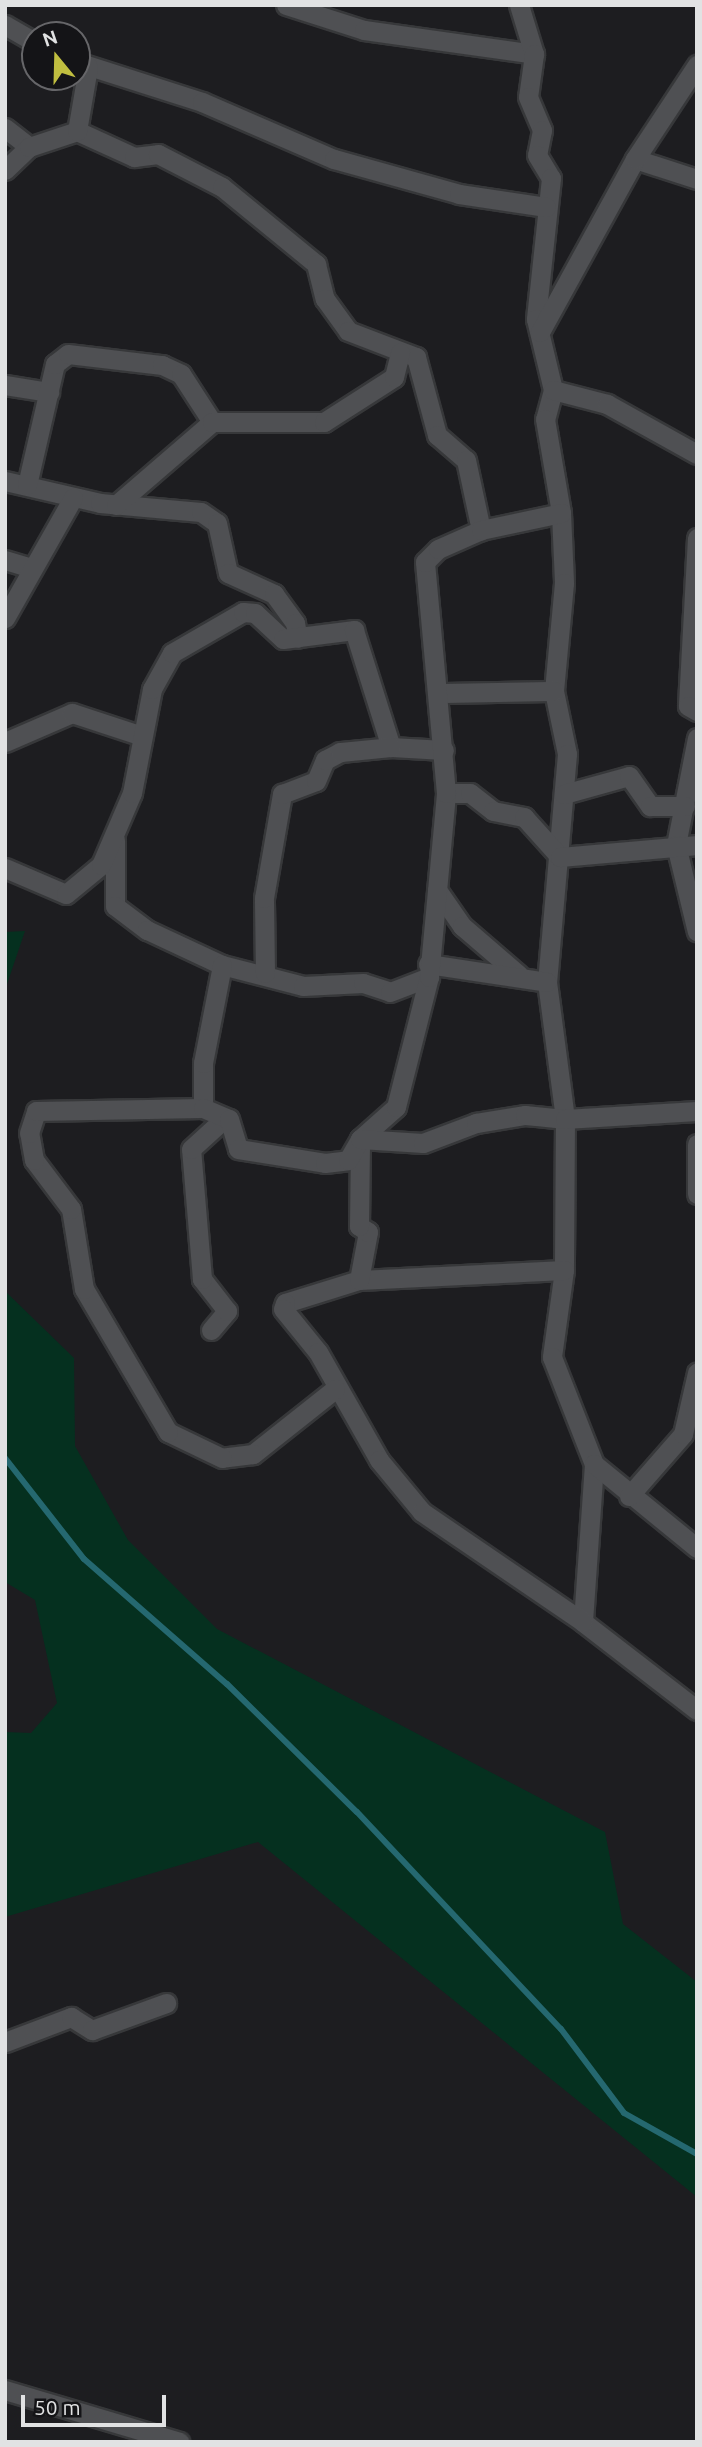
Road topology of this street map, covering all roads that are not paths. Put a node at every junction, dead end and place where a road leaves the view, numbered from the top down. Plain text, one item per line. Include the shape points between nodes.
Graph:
1 (286, 5) edge
2 (519, 5) edge
3 (5, 25) edge
4 (21, 34) edge
5 (534, 54) junction
6 (697, 65) edge
7 (91, 67) edge
8 (80, 91) edge
9 (5, 128) edge
10 (77, 131) junction
11 (29, 147) junction
12 (635, 159) junction
13 (5, 170) edge
14 (697, 179) edge
15 (546, 207) junction
16 (540, 332) junction
17 (400, 353) junction
18 (5, 385) edge
19 (553, 390) junction
20 (49, 392) junction
21 (212, 422) junction
22 (697, 454) edge
23 (5, 481) edge
24 (27, 485) junction
25 (73, 498) junction
26 (116, 505) junction
27 (561, 513) junction
28 (481, 530) junction
29 (697, 538) edge
30 (5, 560) edge
31 (32, 568) junction
32 (5, 618) edge
33 (298, 638) junction
34 (554, 691) junction
35 (440, 693) junction
36 (697, 711) edge
37 (142, 736) junction
38 (697, 738) edge
39 (5, 742) edge
40 (390, 747) junction
41 (444, 750) junction
42 (446, 793) junction
43 (564, 794) junction
44 (685, 806) junction
45 (115, 840) junction
46 (676, 845) junction
47 (697, 845) edge
48 (560, 857) junction
49 (5, 867) edge
50 (437, 890) junction
51 (697, 932) edge
52 (222, 965) junction
53 (429, 971) junction
54 (265, 974) junction
55 (519, 975) junction
56 (547, 982) junction
57 (203, 1108) junction
58 (697, 1111) edge
59 (225, 1118) junction
60 (565, 1119) junction
61 (360, 1139) junction
62 (697, 1144) edge
63 (695, 1171) edge
64 (697, 1194) edge
65 (564, 1270) junction
66 (359, 1280) junction
67 (211, 1330) dead end
68 (697, 1373) edge
69 (335, 1389) junction
70 (594, 1464) junction
71 (629, 1496) junction
72 (697, 1548) edge
73 (583, 1622) junction
74 (697, 1710) edge
75 (166, 2003) dead end
76 (5, 2042) edge
77 (5, 2390) edge
78 (179, 2442) edge

1 - 5 street via 364,30
2 - 5 street
3 - 4 street
5 - 15 street via 528,97 542,130 537,155 551,178
6 - 12 street
7 - 15 street via 202,102 334,159 459,194
8 - 10 street
9 - 11 street
10 - 11 street
10 - 17 street via 135,157 158,154 222,187 316,264 325,299 348,331
11 - 13 street
12 - 14 street
12 - 16 street
15 - 16 street
16 - 19 street
17 - 21 street via 394,377 324,422
17 - 28 street via 419,361 438,435 466,460
18 - 20 street
19 - 22 street via 607,404
19 - 27 street via 545,419
20 - 21 street via 55,364 68,354 144,360 181,374
20 - 24 street
21 - 26 street
23 - 24 street
24 - 25 street
25 - 26 street
25 - 31 street
26 - 33 street via 209,518 216,523 228,573 274,594 295,623
27 - 28 street
27 - 34 street via 564,583
28 - 35 street via 428,554 425,562
29 - 36 street via 688,706
30 - 31 street
31 - 32 street
33 - 37 street via 283,639 255,613 243,612 180,647 152,689
33 - 40 street via 356,632
34 - 35 street
34 - 43 street via 567,754
35 - 41 street
37 - 39 street via 72,713
37 - 45 street
38 - 44 street
40 - 41 street
40 - 54 street via 340,752 325,760 316,781 282,794 264,898
41 - 42 street
42 - 48 street via 470,793 493,811 524,817
42 - 50 street
43 - 44 street via 629,776 650,806
43 - 48 street
44 - 46 street
45 - 49 street via 101,865 72,892
45 - 52 street via 115,906 147,930
46 - 47 street
46 - 48 street
46 - 51 street
48 - 56 street
50 - 53 street
50 - 55 street via 462,926
52 - 54 street
52 - 57 street via 203,1063
53 - 54 street via 390,992 363,983 303,986
53 - 55 street
53 - 61 street via 396,1107
55 - 56 street
56 - 60 street
57 - 59 street
57 - 69 street via 97,1114 46,1107 30,1117 34,1160 71,1209 84,1289 176,1439 222,1458 253,1454
58 - 60 street
59 - 61 street via 238,1149 287,1160 348,1160
59 - 67 street via 191,1149 202,1279 227,1311
60 - 61 street via 525,1115 476,1123 423,1143
60 - 65 street
61 - 66 street via 359,1226 368,1231
62 - 63 street
63 - 64 street
65 - 66 street
65 - 70 street via 552,1357
66 - 69 street via 283,1304 318,1352
68 - 71 street via 683,1434
69 - 73 street via 379,1460 422,1512
70 - 71 street
70 - 73 street
71 - 72 street
73 - 74 street
75 - 76 street via 92,2030 71,2017
77 - 78 street

